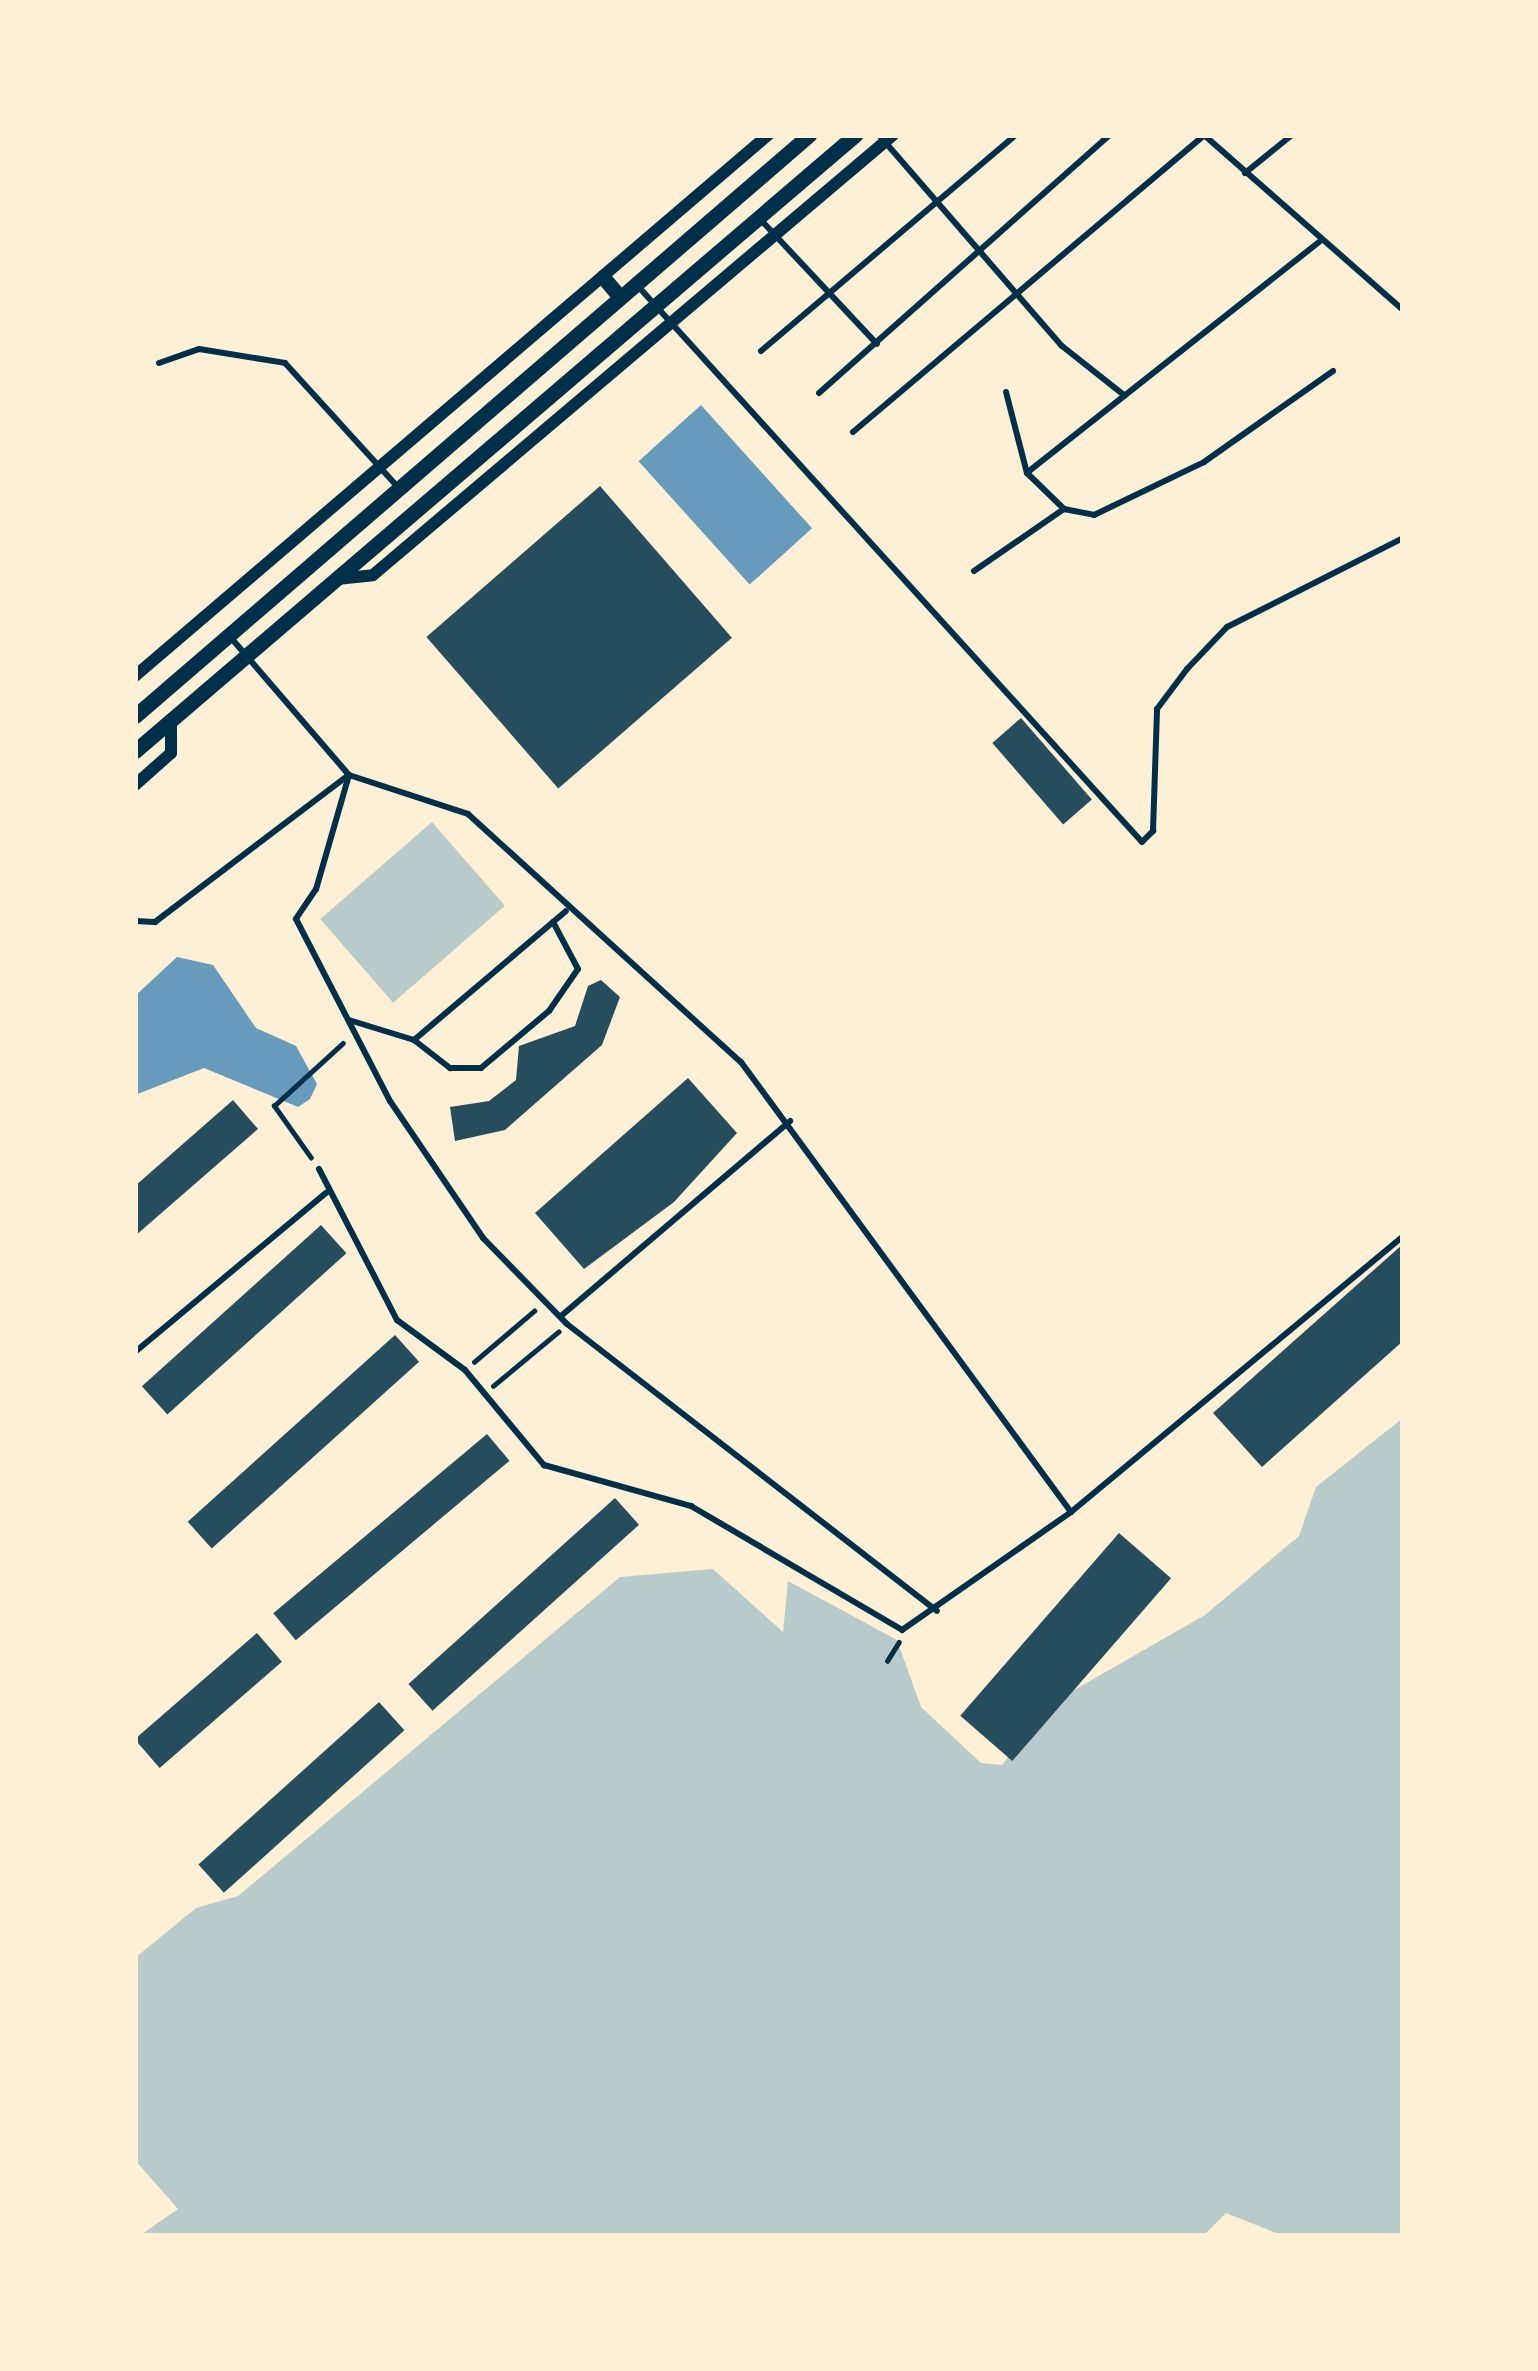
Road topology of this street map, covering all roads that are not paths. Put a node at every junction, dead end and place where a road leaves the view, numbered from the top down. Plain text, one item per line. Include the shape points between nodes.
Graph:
1 (768, 135) edge
2 (855, 135) edge
3 (1016, 135) edge
4 (1110, 135) edge
5 (1204, 135) edge
6 (1292, 135) edge
7 (804, 136) edge
8 (886, 137) edge
9 (1245, 173) junction
10 (940, 201) junction
11 (758, 216) junction
12 (775, 235) junction
13 (1319, 242) junction
14 (981, 248) junction
15 (603, 277) junction
16 (633, 281) junction
17 (1016, 292) junction
18 (829, 293) junction
19 (618, 295) junction
20 (654, 302) junction
21 (1403, 310) edge
22 (670, 320) junction
23 (877, 344) junction
24 (761, 351) dead end
25 (159, 363) dead end
26 (1333, 371) dead end
27 (1006, 392) dead end
28 (819, 393) dead end
29 (1125, 396) junction
30 (853, 432) dead end
31 (448, 443) junction
32 (467, 464) junction
33 (382, 466) junction
34 (1027, 473) junction
35 (398, 487) junction
36 (1064, 508) junction
37 (1403, 538) edge
38 (974, 571) dead end
39 (336, 579) junction
40 (230, 635) junction
41 (248, 656) junction
42 (135, 676) edge
43 (135, 716) edge
44 (171, 721) junction
45 (135, 752) edge
46 (349, 775) junction
47 (135, 784) edge
48 (566, 911) junction
49 (135, 921) edge
50 (554, 922) junction
51 (346, 1018) junction
52 (415, 1040) junction
53 (790, 1121) junction
54 (319, 1169) road end
55 (326, 1193) junction
56 (1403, 1236) edge
57 (561, 1316) junction
58 (135, 1352) edge
59 (1071, 1512) junction
60 (937, 1611) junction

1 - 15 street
2 - 11 street
3 - 10 lane
4 - 14 lane
5 - 9 lane
5 - 17 lane
6 - 9 lane
7 - 16 street
8 - 10 lane
8 - 12 street
9 - 13 lane
10 - 14 lane
10 - 18 lane
11 - 12 lane
11 - 20 street
12 - 18 lane
12 - 22 street
13 - 21 lane
13 - 29 lane
14 - 17 lane
14 - 23 lane
15 - 19 street
15 - 33 street
16 - 19 street
16 - 20 lane
17 - 29 lane
17 - 30 lane
18 - 23 lane
18 - 24 lane
19 - 31 street
20 - 22 lane
20 - 32 street
22 - 37 lane via 1142,842 1153,831 1157,709 1187,669 1227,627
22 - 39 street via 373,575
23 - 28 lane
25 - 33 lane via 200,349 285,363
26 - 36 lane via 1204,462 1094,514
27 - 34 lane
29 - 34 lane
31 - 32 street
31 - 35 street
32 - 39 street
33 - 35 lane
33 - 42 street
34 - 36 lane
35 - 40 street
36 - 38 lane
39 - 41 street
40 - 41 lane
40 - 43 street
41 - 44 street
41 - 46 lane
44 - 45 street
44 - 47 street via 171,753
46 - 48 lane via 468,814
46 - 49 lane via 154,922
46 - 51 lane via 296,920
48 - 50 lane
48 - 53 lane via 631,957
50 - 52 lane
50 - 52 lane via 578,969 549,1011 481,1068 450,1069
51 - 52 lane
51 - 57 lane via 483,1238
53 - 57 lane
53 - 59 lane
54 - 55 lane
55 - 58 lane
55 - 60 lane via 397,1320 465,1370 544,1465 691,1506 902,1630
56 - 59 lane
57 - 60 lane
59 - 60 lane

